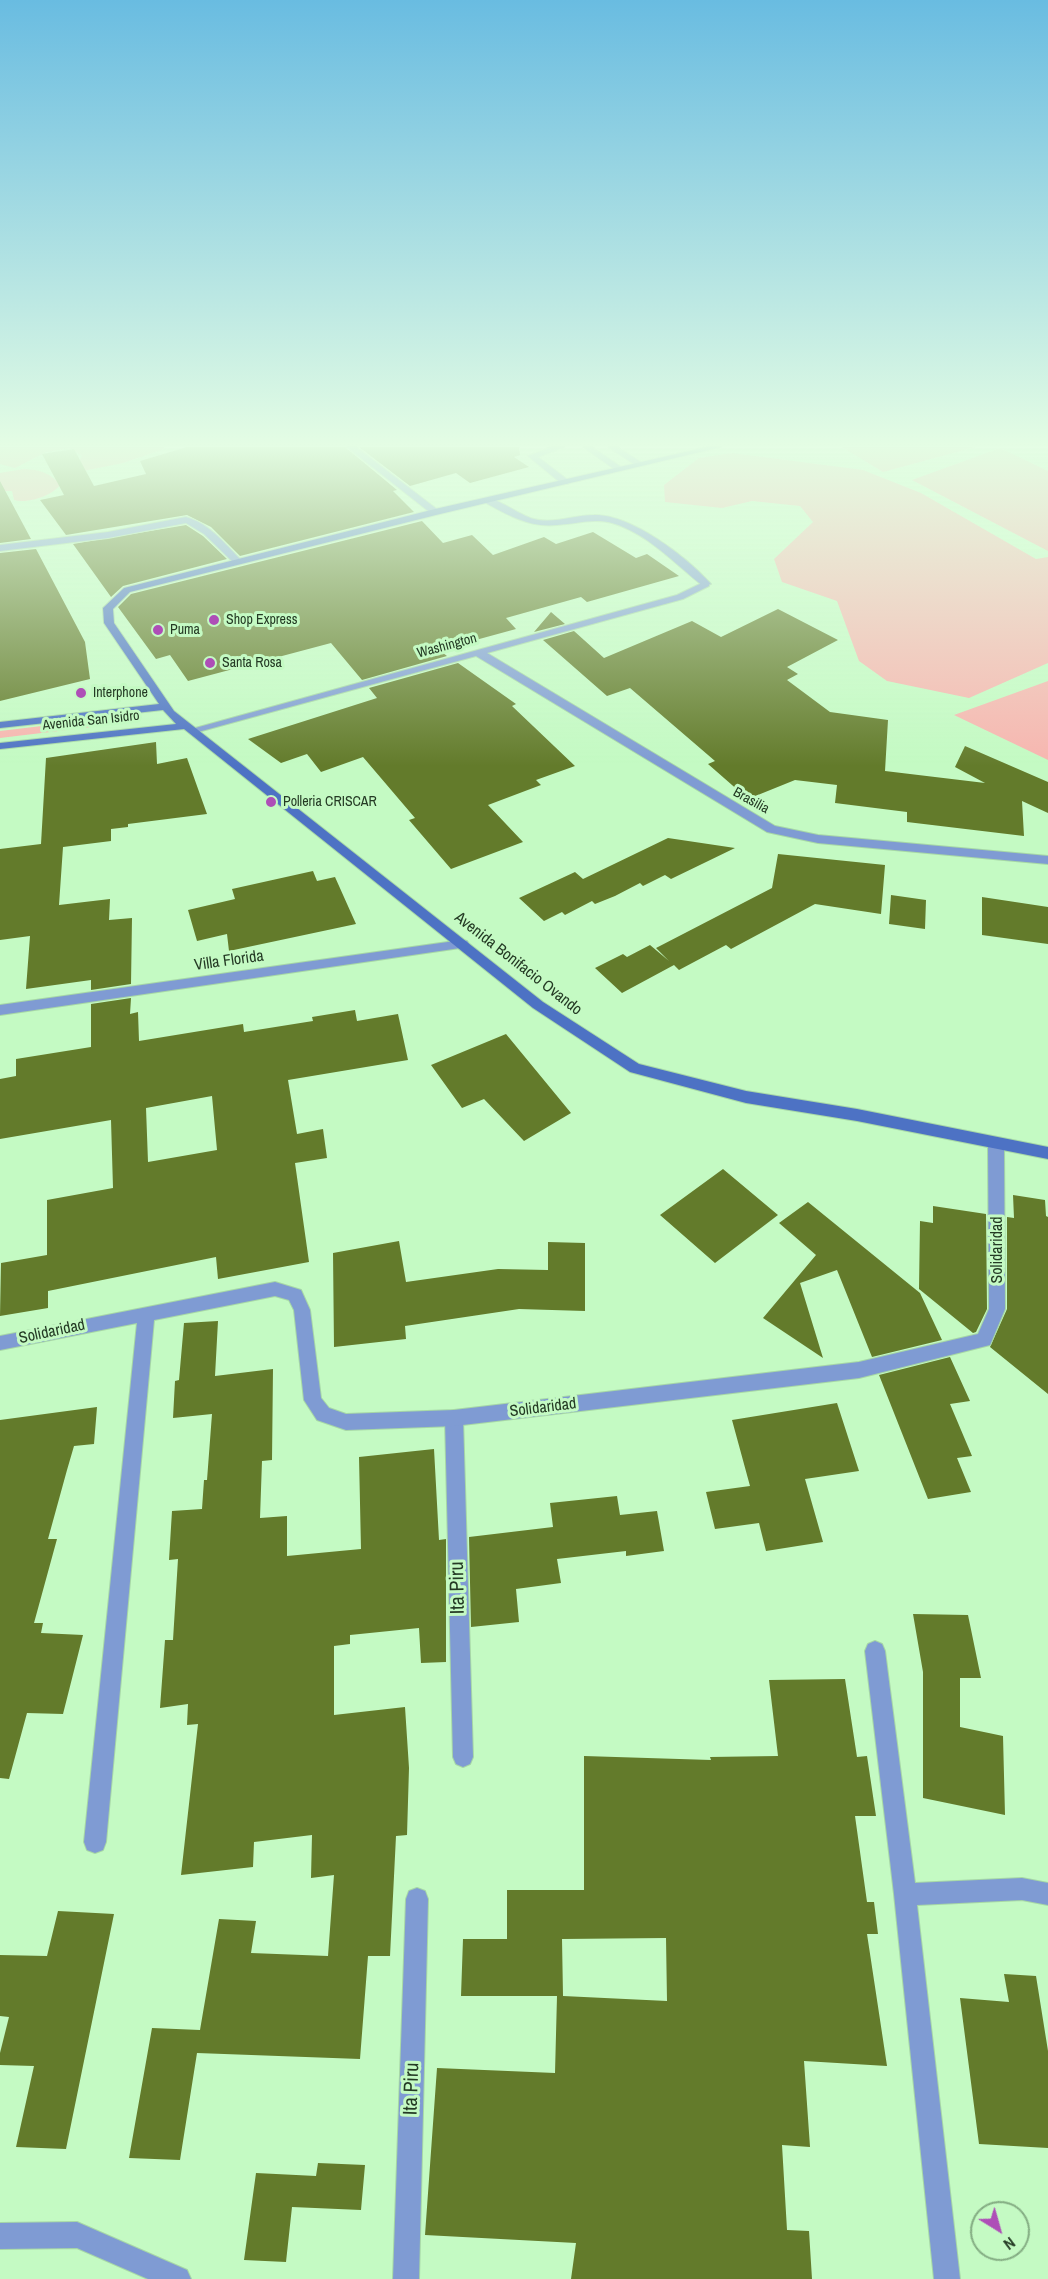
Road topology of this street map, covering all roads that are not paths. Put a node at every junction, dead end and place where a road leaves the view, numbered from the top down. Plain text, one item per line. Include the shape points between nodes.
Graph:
1 (229, 553) edge
2 (272, 553) edge
3 (666, 553) edge
4 (238, 562) junction
5 (479, 653) junction
6 (164, 707) junction
7 (0, 725) edge
8 (190, 728) junction
9 (0, 746) edge
10 (1048, 860) edge
11 (462, 944) junction
12 (0, 1010) edge
13 (996, 1143) junction
14 (1048, 1153) edge
15 (146, 1313) junction
16 (0, 1343) edge
17 (454, 1418) junction
18 (875, 1651) dead end
19 (463, 1757) dead end
20 (95, 1842) dead end
21 (905, 1894) junction
22 (1048, 1894) edge
23 (417, 1899) dead end
24 (0, 2236) edge
25 (178, 2279) edge
26 (406, 2279) edge
27 (947, 2279) edge

1 - 4 street
2 - 4 main road
3 - 5 street, Washington via 706,584 680,597
4 - 6 main road, Avenida Bonifacio Ovando via 127,590 108,608 109,623
5 - 8 street, Washington
5 - 10 street, Brasilia via 771,829 818,839
6 - 7 main road, Avenida San Isidro
6 - 8 main road, Avenida Bonifacio Ovando
8 - 9 main road, Avenida San Isidro
8 - 11 main road, Avenida Bonifacio Ovando
11 - 12 street, Villa Florida
11 - 13 main road, Avenida Bonifacio Ovando via 538,1005 634,1068 746,1097
13 - 14 main road, Avenida Bonifacio Ovando
13 - 17 street, Solidaridad via 997,1309 984,1340 859,1370
15 - 16 street, Solidaridad
15 - 17 street, Solidaridad via 275,1289 295,1295 302,1310 313,1400 323,1414 346,1422
15 - 20 street
17 - 19 street, Ita Piru
18 - 21 street
21 - 22 street via 1022,1889
21 - 27 street
23 - 26 street, Ita Piru
24 - 25 street via 77,2235

